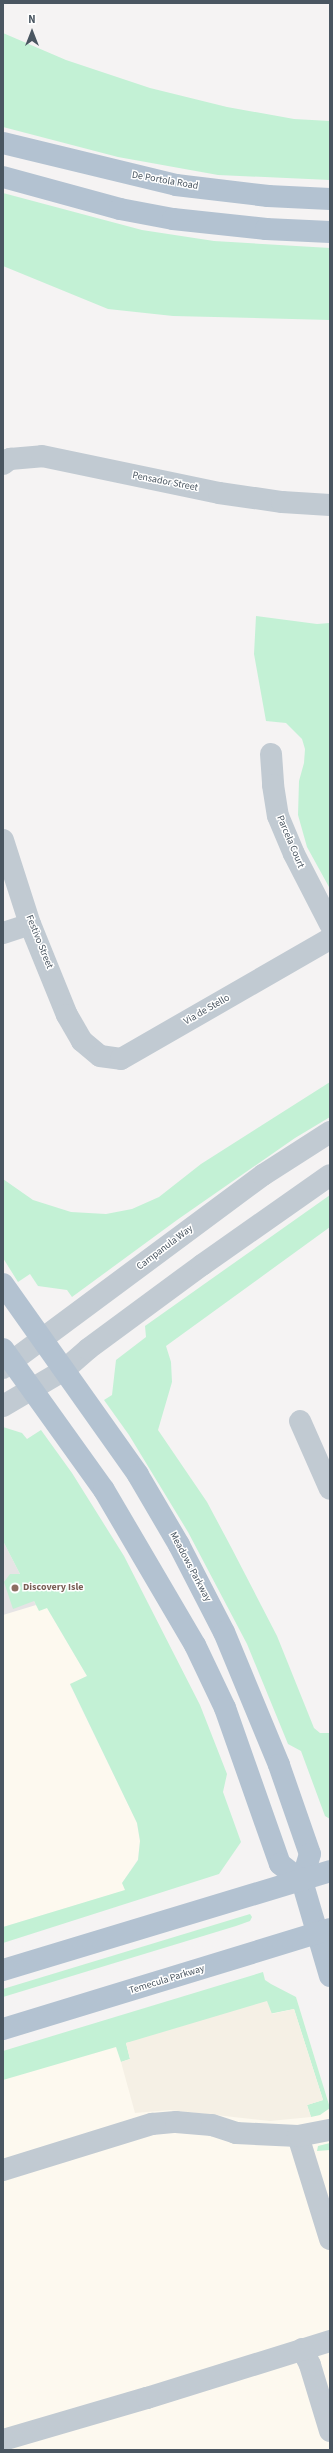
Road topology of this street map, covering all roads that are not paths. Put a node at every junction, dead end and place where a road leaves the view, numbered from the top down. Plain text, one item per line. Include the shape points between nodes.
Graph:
1 (3, 143) edge
2 (3, 177) edge
3 (330, 199) edge
4 (330, 232) edge
5 (3, 464) edge
6 (330, 504) edge
7 (271, 754) dead end
8 (3, 840) edge
9 (30, 924) junction
10 (330, 924) edge
11 (3, 933) edge
12 (330, 939) edge
13 (82, 1041) joint
14 (330, 1132) edge
15 (330, 1175) edge
16 (3, 1284) edge
17 (43, 1340) junction
18 (6, 1360) edge
19 (64, 1370) junction
20 (33, 1389) junction
21 (3, 1406) edge
22 (300, 1421) dead end
23 (330, 1489) edge
24 (330, 1871) edge
25 (302, 1881) junction
26 (324, 1931) edge
27 (3, 1970) edge
28 (330, 1976) edge
29 (3, 2029) edge
30 (330, 2130) edge
31 (298, 2136) junction
32 (3, 2170) edge
33 (330, 2239) edge
34 (330, 2341) edge
35 (302, 2349) junction
36 (330, 2431) edge
37 (3, 2440) edge

1 - 3 main road, De Portola Road via 176,185 268,196
2 - 4 main road via 120,209 173,219 266,229
5 - 6 street, Pensador Street via 10,459 42,456 219,493 282,502
7 - 10 street, Parcela Court via 278,816 294,854
8 - 9 street, Festivo Street
9 - 11 street
9 - 13 street, Festivo Street via 67,1015
12 - 13 street, Via de Stello via 121,1059 100,1056
14 - 17 street, Campanula Way via 263,1176
15 - 19 street via 189,1274 88,1349
16 - 17 main road, Meadows Parkway
17 - 18 street, Campanula Way
17 - 19 main road, Meadows Parkway
18 - 20 main road
19 - 20 street
19 - 25 main road, Meadows Parkway via 138,1475 179,1544 224,1632 279,1765 310,1854
20 - 21 street
20 - 25 main road via 104,1490 194,1645 227,1714 280,1864
22 - 23 street
24 - 25 main road
25 - 26 main road
25 - 27 main road via 251,1894
26 - 28 main road
26 - 29 main road, Temecula Parkway
30 - 31 street
31 - 32 street via 236,2133 212,2125 176,2122 152,2124
31 - 33 street
34 - 35 street
35 - 36 street via 310,2365
35 - 37 street via 148,2398

